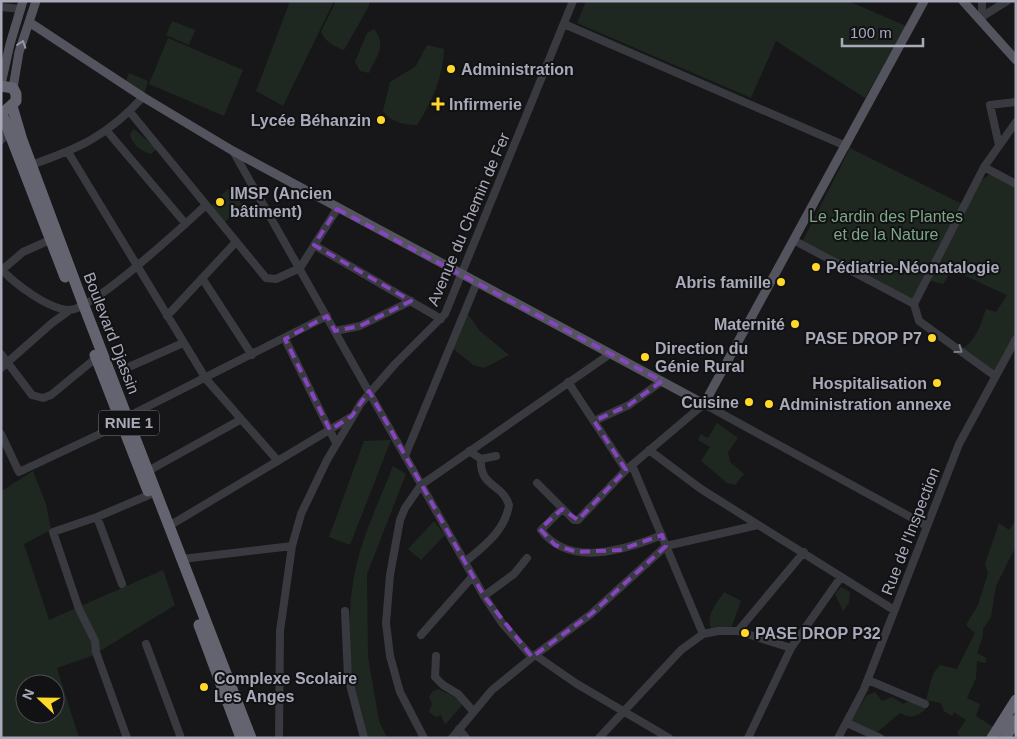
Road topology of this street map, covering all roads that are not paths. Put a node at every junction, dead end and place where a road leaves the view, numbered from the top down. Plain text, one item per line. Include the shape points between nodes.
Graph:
1 (36, 1) edge
2 (573, 1) edge
3 (924, 1) edge
4 (963, 1) edge
5 (982, 1) edge
6 (1007, 1) edge
7 (22, 5) edge
8 (1, 7) edge
9 (982, 19) junction
10 (29, 22) junction
11 (564, 24) junction
12 (1016, 60) edge
13 (5, 86) edge
14 (143, 97) junction
15 (1016, 102) edge
16 (5, 109) edge
17 (130, 112) junction
18 (1016, 122) edge
19 (107, 131) junction
20 (6, 136) edge
21 (999, 145) junction
22 (846, 146) junction
23 (233, 151) junction
24 (68, 152) junction
25 (31, 165) junction
26 (984, 167) junction
27 (1016, 184) edge
28 (205, 206) junction
29 (337, 208) junction
30 (186, 223) junction
31 (50, 240) junction
32 (795, 241) junction
33 (235, 242) junction
34 (314, 245) junction
35 (137, 266) junction
36 (300, 268) junction
37 (2, 269) edge
38 (462, 274) junction
39 (202, 278) junction
40 (477, 282) junction
41 (411, 301) junction
42 (914, 304) junction
43 (77, 308) junction
44 (167, 316) junction
45 (327, 316) junction
46 (441, 319) junction
47 (335, 330) junction
48 (285, 338) junction
49 (1016, 339) edge
50 (183, 343) junction
51 (1, 354) edge
52 (252, 354) junction
53 (610, 354) junction
54 (96, 358) junction
55 (8, 362) junction
56 (1, 368) edge
57 (122, 370) dead end
58 (995, 376) junction
59 (206, 379) junction
60 (662, 381) junction
61 (568, 382) junction
62 (370, 392) junction
63 (704, 404) junction
64 (352, 416) junction
65 (124, 420) junction
66 (240, 420) junction
67 (594, 421) junction
68 (330, 430) junction
69 (1, 434) edge
70 (336, 443) junction
71 (649, 450) junction
72 (469, 451) junction
73 (405, 456) junction
74 (496, 456) dead end
75 (480, 459) junction
76 (278, 461) junction
77 (629, 468) junction
78 (148, 471) junction
79 (537, 483) dead end
80 (421, 485) junction
81 (150, 495) junction
82 (562, 509) junction
83 (97, 518) junction
84 (758, 525) junction
85 (169, 526) junction
86 (926, 526) junction
87 (662, 535) junction
88 (292, 546) junction
89 (666, 546) junction
90 (804, 552) junction
91 (527, 558) dead end
92 (182, 559) junction
93 (464, 562) junction
94 (473, 576) junction
95 (841, 577) junction
96 (122, 584) dead end
97 (484, 596) junction
98 (894, 610) junction
99 (345, 611) dead end
100 (738, 631) junction
101 (704, 634) junction
102 (421, 635) dead end
103 (146, 644) dead end
104 (791, 648) junction
105 (436, 656) dead end
106 (533, 656) junction
107 (868, 680) junction
108 (1016, 700) edge
109 (925, 704) dead end
110 (473, 711) junction
111 (624, 711) junction
112 (1016, 720) edge
113 (847, 723) junction
114 (459, 729) junction
115 (242, 737) edge
116 (127, 738) edge
117 (181, 738) edge
118 (279, 738) edge
119 (364, 738) edge
120 (424, 738) edge
121 (452, 738) edge
122 (466, 738) edge
123 (599, 738) edge
124 (669, 738) edge
125 (748, 738) edge
126 (838, 738) edge
127 (880, 738) edge
128 (992, 738) edge
129 (1005, 738) edge

1 - 10 main road
2 - 11 street, Avenue du Chemin de Fer
3 - 22 main road
4 - 9 main road
5 - 9 street
6 - 9 street
7 - 8 street
7 - 13 main road via 10,44
9 - 12 main road
13 -> 10 main road
10 - 14 main road
11 - 22 street
11 - 38 street, Avenue du Chemin de Fer
13 - 16 highway, RNIE 1 via 16,94 16,101
14 - 17 street
14 - 23 main road
15 - 21 street via 990,105
16 - 20 highway, Boulevard Djassin / RNIE 1
16 - 25 highway, Boulevard Djassin / RNIE 1
17 - 19 street
17 - 28 street
18 - 21 street
19 - 24 street
19 - 30 street
20 - 31 highway, Boulevard Djassin / RNIE 1
21 - 26 street
22 - 32 main road
23 - 29 main road
23 - 36 street
24 - 25 street
24 - 35 street
25 - 43 highway, Boulevard Djassin / RNIE 1
26 - 27 street
26 - 42 street
28 - 30 street
28 - 33 street
29 - 34 street
29 - 38 main road
30 - 35 street
31 - 37 street via 23,252
31 - 43 highway, Boulevard Djassin / RNIE 1
32 - 42 street
32 - 63 main road
33 - 36 street via 266,278 276,279
33 - 39 street
34 - 36 street
34 - 41 street
35 - 43 street
35 - 44 street
36 - 45 street
37 - 43 street via 27,291
38 - 40 main road
38 - 46 street, Avenue du Chemin de Fer
39 - 44 street
39 - 52 street
40 - 53 main road
40 - 73 street
41 - 46 street
41 - 47 street via 360,326
42 -> 58 street via 916,317
43 - 54 highway, Boulevard Djassin / RNIE 1
43 - 55 street
43 - 65 highway, Boulevard Djassin / RNIE 1
44 - 50 street
45 - 47 street
45 - 48 street
46 - 62 street, Avenue du Chemin de Fer
47 - 62 street
48 - 52 street
48 - 68 street
49 - 58 street, Rue de l'Inspection
50 - 57 street
50 - 59 street
51 - 55 street
52 - 59 street
53 - 60 main road
53 - 61 street
54 - 55 street via 43,398 32,396
54 - 65 highway, Boulevard Djassin / RNIE 1
55 - 56 street
58 - 86 street, Rue de l'Inspection via 959,444
59 - 65 street
59 - 66 street
60 - 63 main road
60 - 67 street via 629,405
61 - 67 street
61 - 72 street
62 - 64 street, Avenue du Chemin de Fer
62 - 73 street
63 - 71 street
63 - 86 street
64 - 68 street
64 - 70 street, Avenue du Chemin de Fer
65 - 69 street via 19,472
65 - 78 highway, Boulevard Djassin / RNIE 1
65 - 81 highway, Boulevard Djassin / RNIE 1
66 - 76 street
66 - 78 street
67 - 77 street
68 - 70 street
68 - 76 street
70 - 88 street, Avenue du Chemin de Fer via 301,514
71 - 77 street
71 - 84 street
72 - 75 street
72 - 80 street
73 - 80 street
74 - 75 street
75 - 93 street via 483,476 505,495 510,505 500,529
76 - 85 street
77 - 82 street via 578,520
77 - 87 street
78 - 85 highway, Boulevard Djassin / RNIE 1
79 - 82 street
80 - 93 street
80 - 120 street via 400,520 386,623 390,656 400,692
81 - 83 street
81 - 115 highway, Boulevard Djassin / RNIE 1
82 - 87 street via 541,530 565,549 587,552 620,550
83 - 96 street
83 - 116 street via 53,532
84 - 89 street
84 - 90 street
85 - 92 highway, Boulevard Djassin / RNIE 1
86 - 98 street, Rue de l'Inspection
87 - 89 street
88 - 92 street
88 - 118 street, Avenue du Chemin de Fer via 280,631
89 - 101 street
89 - 106 street via 591,614
90 - 95 street
90 - 100 street
91 - 97 street via 514,574
92 - 115 highway, Boulevard Djassin / RNIE 1
93 - 94 street
94 - 97 street
94 - 102 street
95 - 98 street
95 - 104 street
97 - 106 street via 502,623
98 - 107 street, Rue de l'Inspection
99 - 119 street via 348,677
100 - 101 street
100 - 104 street
101 - 111 street via 681,650
103 - 117 street
104 - 125 street
105 - 110 street via 435,677 458,694
106 - 110 street via 492,690
106 - 111 street
107 - 109 street
107 - 113 street, Rue de l'Inspection
108 - 128 highway
110 - 114 street
111 - 123 street
111 - 124 street
112 - 129 highway
113 - 126 street, Rue de l'Inspection
113 - 127 street
114 - 121 street
114 - 122 street

